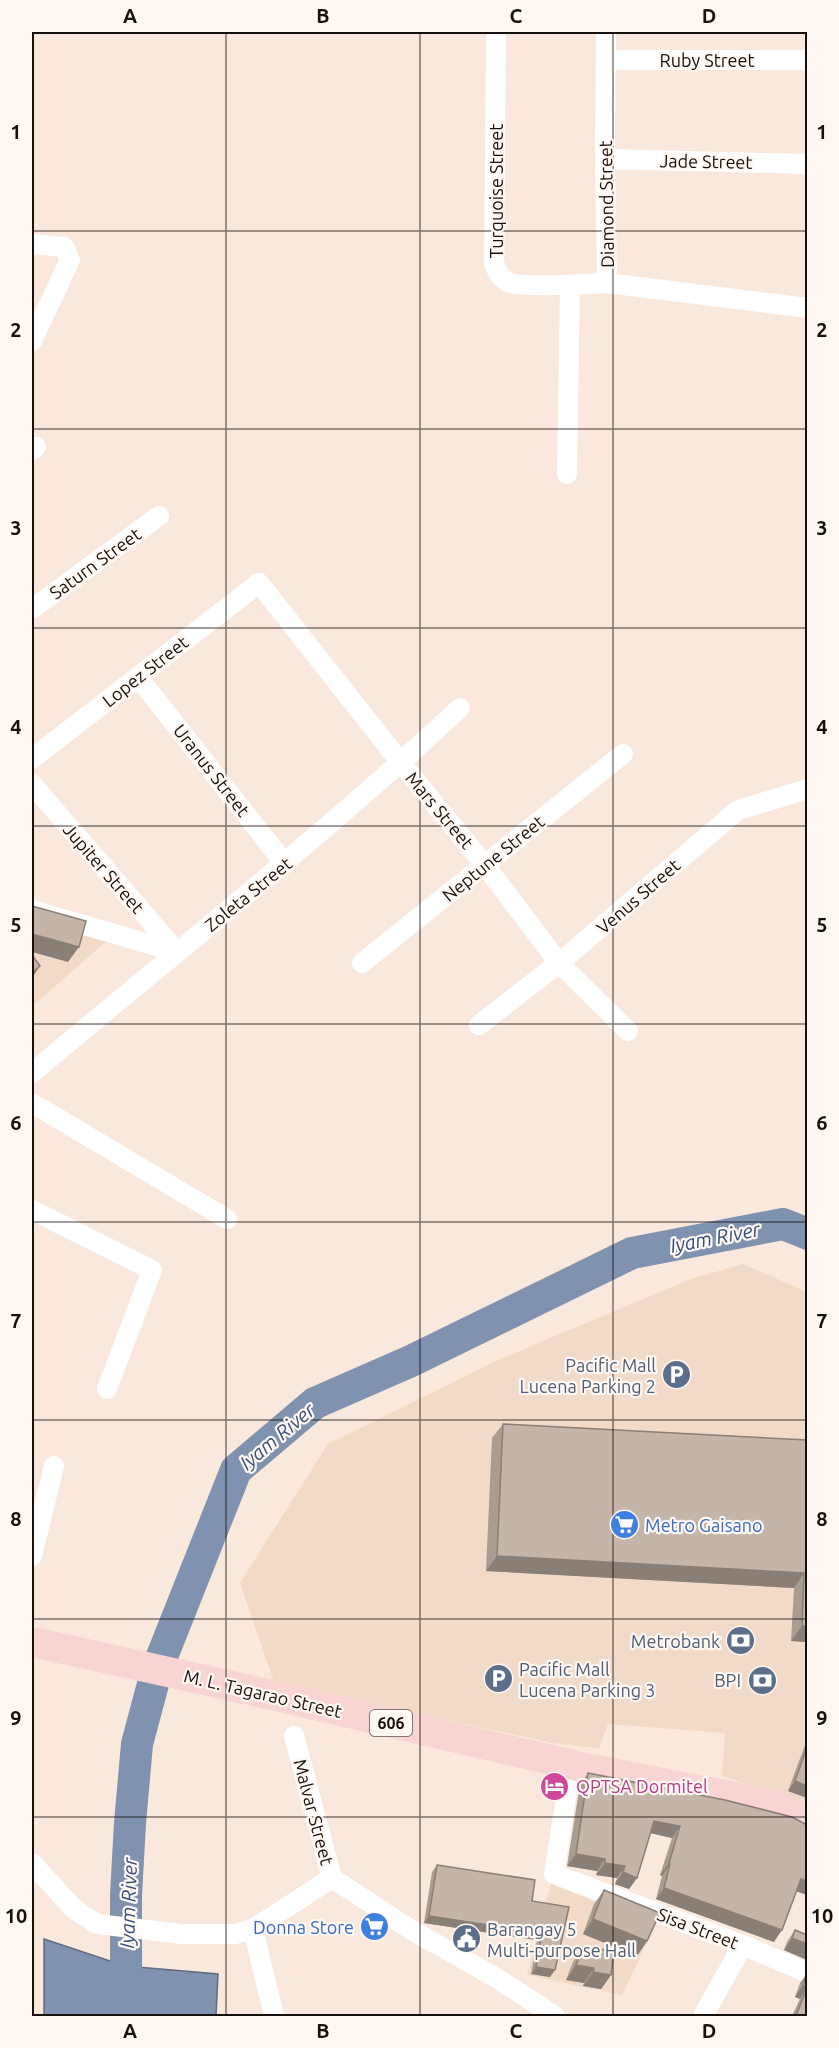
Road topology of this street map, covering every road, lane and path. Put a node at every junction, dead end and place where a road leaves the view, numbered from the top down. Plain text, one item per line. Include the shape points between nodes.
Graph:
1 (496, 32) edge
2 (606, 32) edge
3 (606, 60) junction
4 (807, 60) edge
5 (605, 159) junction
6 (807, 164) edge
7 (32, 244) edge
8 (608, 283) junction
9 (570, 285) junction
10 (807, 308) edge
11 (32, 341) edge
12 (567, 474) dead end
13 (159, 516) dead end
14 (259, 584) joint
15 (32, 609) edge
16 (138, 677) junction
17 (460, 708) dead end
18 (623, 754) dead end
19 (32, 759) edge
20 (401, 764) junction
21 (32, 784) edge
22 (807, 789) edge
23 (285, 864) junction
24 (484, 864) junction
25 (32, 910) edge
26 (177, 952) junction
27 (362, 963) dead end
28 (560, 963) junction
29 (479, 1025) dead end
30 (628, 1031) dead end
31 (32, 1073) edge
32 (32, 1103) edge
33 (32, 1210) edge
34 (227, 1219) dead end
35 (107, 1389) dead end
36 (54, 1466) dead end
37 (32, 1556) edge
38 (32, 1642) edge
39 (294, 1736) dead end
40 (571, 1765) junction
41 (807, 1822) edge
42 (32, 1863) edge
43 (332, 1878) junction
44 (253, 1929) junction
45 (743, 1945) junction
46 (807, 1972) edge
47 (274, 2016) edge
48 (555, 2016) edge
49 (703, 2016) edge

1 - 9 street, Turquoise Street via 494,263 499,275 510,283
2 - 3 street, Diamond Street
3 - 4 street, Ruby Street
3 - 5 street, Diamond Street
5 - 6 street, Jade Street
5 - 8 street, Diamond Street
7 - 11 street via 64,247 70,260
8 - 9 street, Turquoise Street
8 - 10 street, Diamond Street
9 - 12 street
13 - 15 street, Saturn Street
14 - 16 street, Lopez Street
14 - 20 street, Mars Street
16 - 19 street, Lopez Street
16 - 23 street, Uranus Street
17 - 20 street, Zoleta Street
18 - 24 street, Neptune Street
20 - 23 street, Zoleta Street
20 - 24 street, Mars Street
21 - 26 street, Jupiter Street
22 - 28 street, Venus Street via 738,810
23 - 26 street, Zoleta Street
24 - 27 street, Neptune Street
24 - 28 street, Mars Street
25 - 26 street
26 - 31 street, Zoleta Street
28 - 29 street, Venus Street
28 - 30 street, Mars Street
32 - 34 street
33 - 35 street via 152,1270
36 - 37 street
38 - 40 main road, M. L. Tagarao Street / 606
39 - 43 street, Malvar Street
40 - 41 main road, M. L. Tagarao Street / 606 via 775,1805
40 - 45 street, Sisa Street via 554,1874
42 - 44 street via 74,1910 106,1926 182,1934 235,1934
43 - 44 street
43 - 48 street, Malvar Street
44 - 47 street
45 - 46 street, Sisa Street
45 - 49 street

